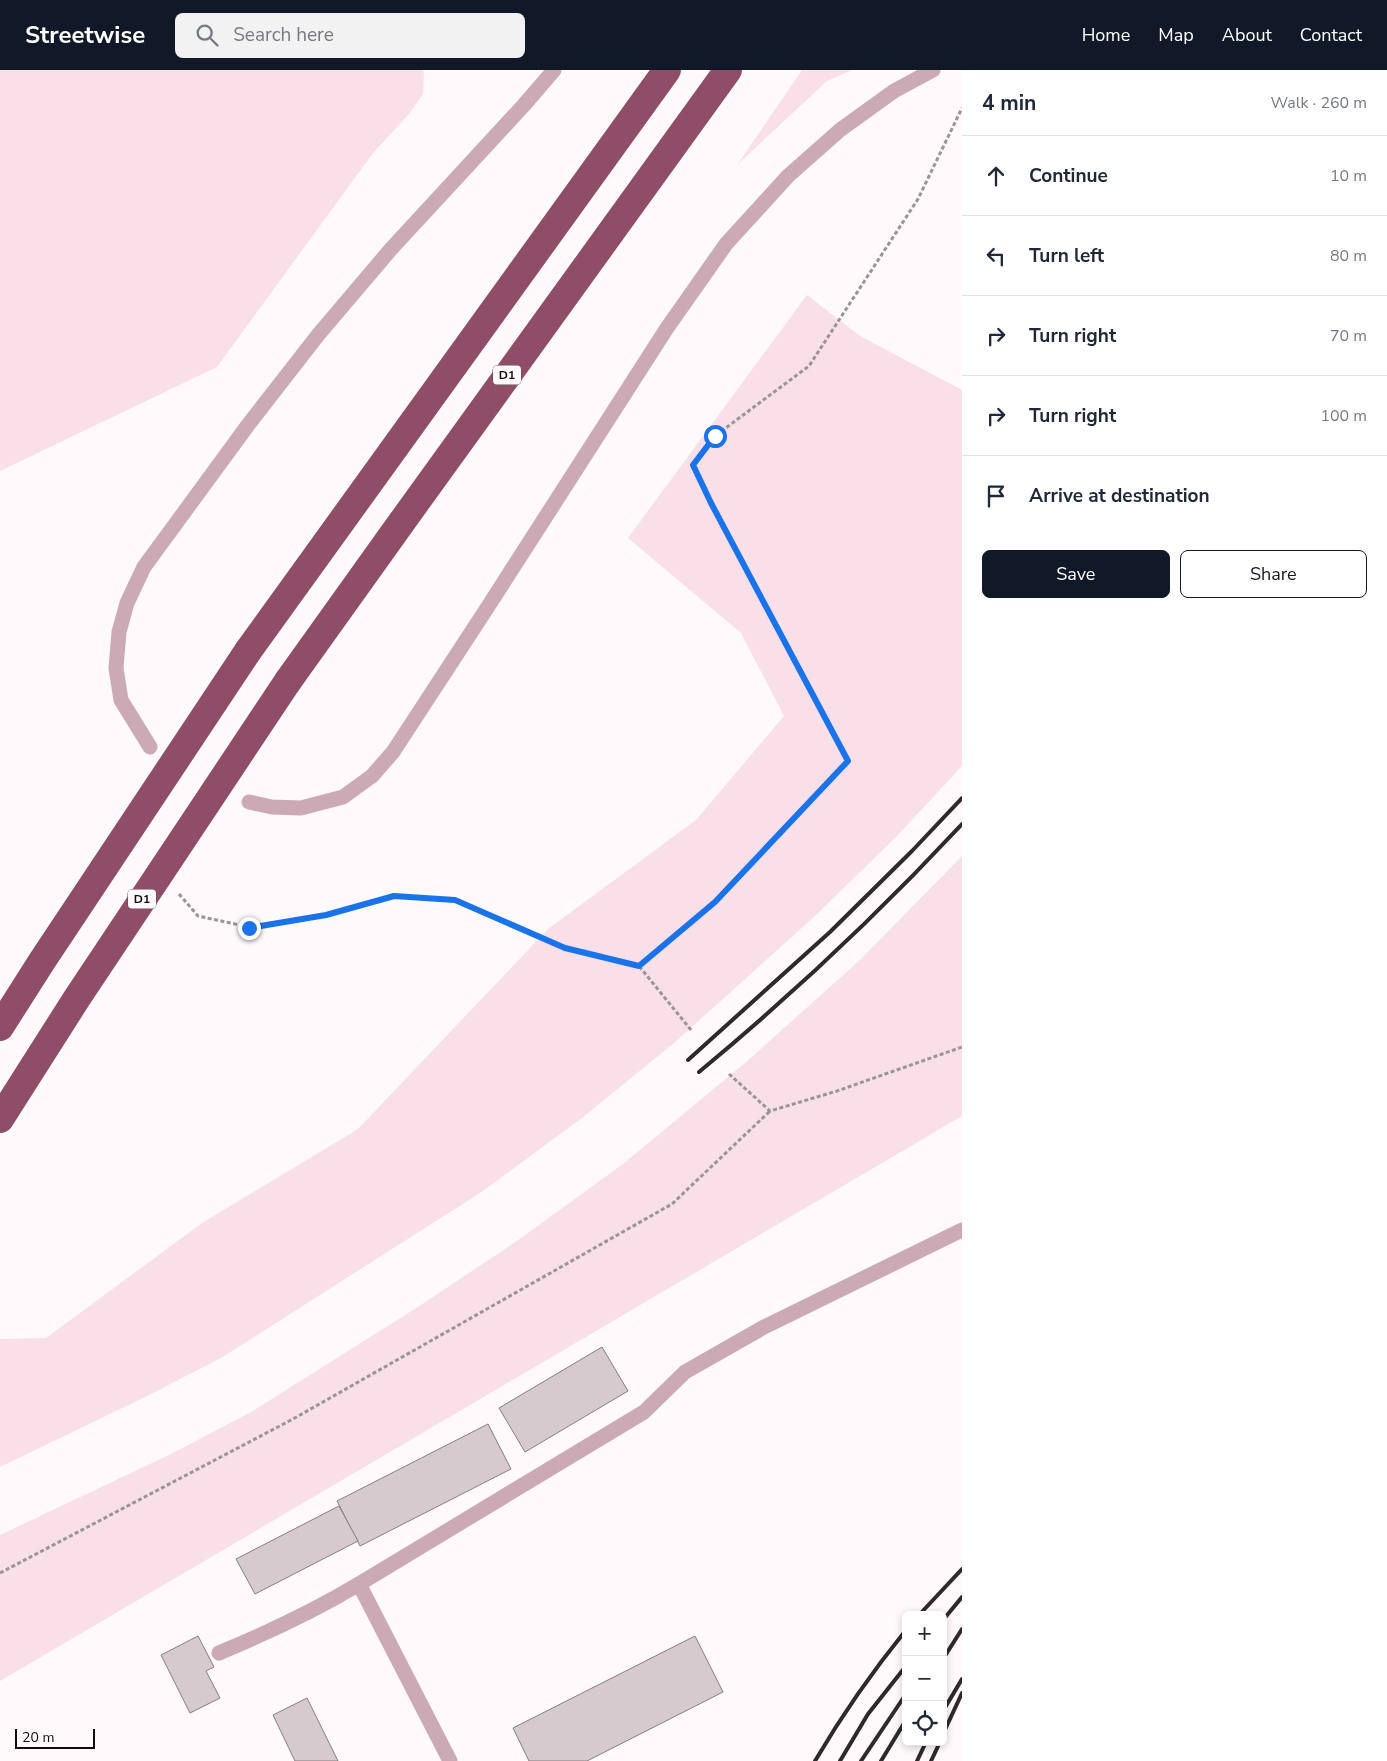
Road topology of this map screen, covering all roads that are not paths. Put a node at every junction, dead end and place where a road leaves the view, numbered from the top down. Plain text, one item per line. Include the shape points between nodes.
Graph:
1 (554, 70) edge
2 (667, 70) edge
3 (728, 70) edge
4 (933, 70) edge
5 (150, 747) dead end
6 (248, 802) dead end
7 (0, 1027) edge
8 (0, 1119) edge
9 (962, 1230) edge
10 (359, 1584) junction
11 (219, 1654) dead end
12 (450, 1761) edge

1 - 5 lane via 391,249 318,335 144,567 127,603 119,632 116,668 121,700
2 - 7 highway, bridge via 248,650
3 - 8 highway, D1, bridge via 288,681
4 - 6 lane via 894,91 840,130 788,176 726,244 667,328 393,752 372,776 343,797 301,808
9 - 10 lane via 764,1327 685,1372 644,1412
10 - 11 lane via 282,1626
10 - 12 lane

